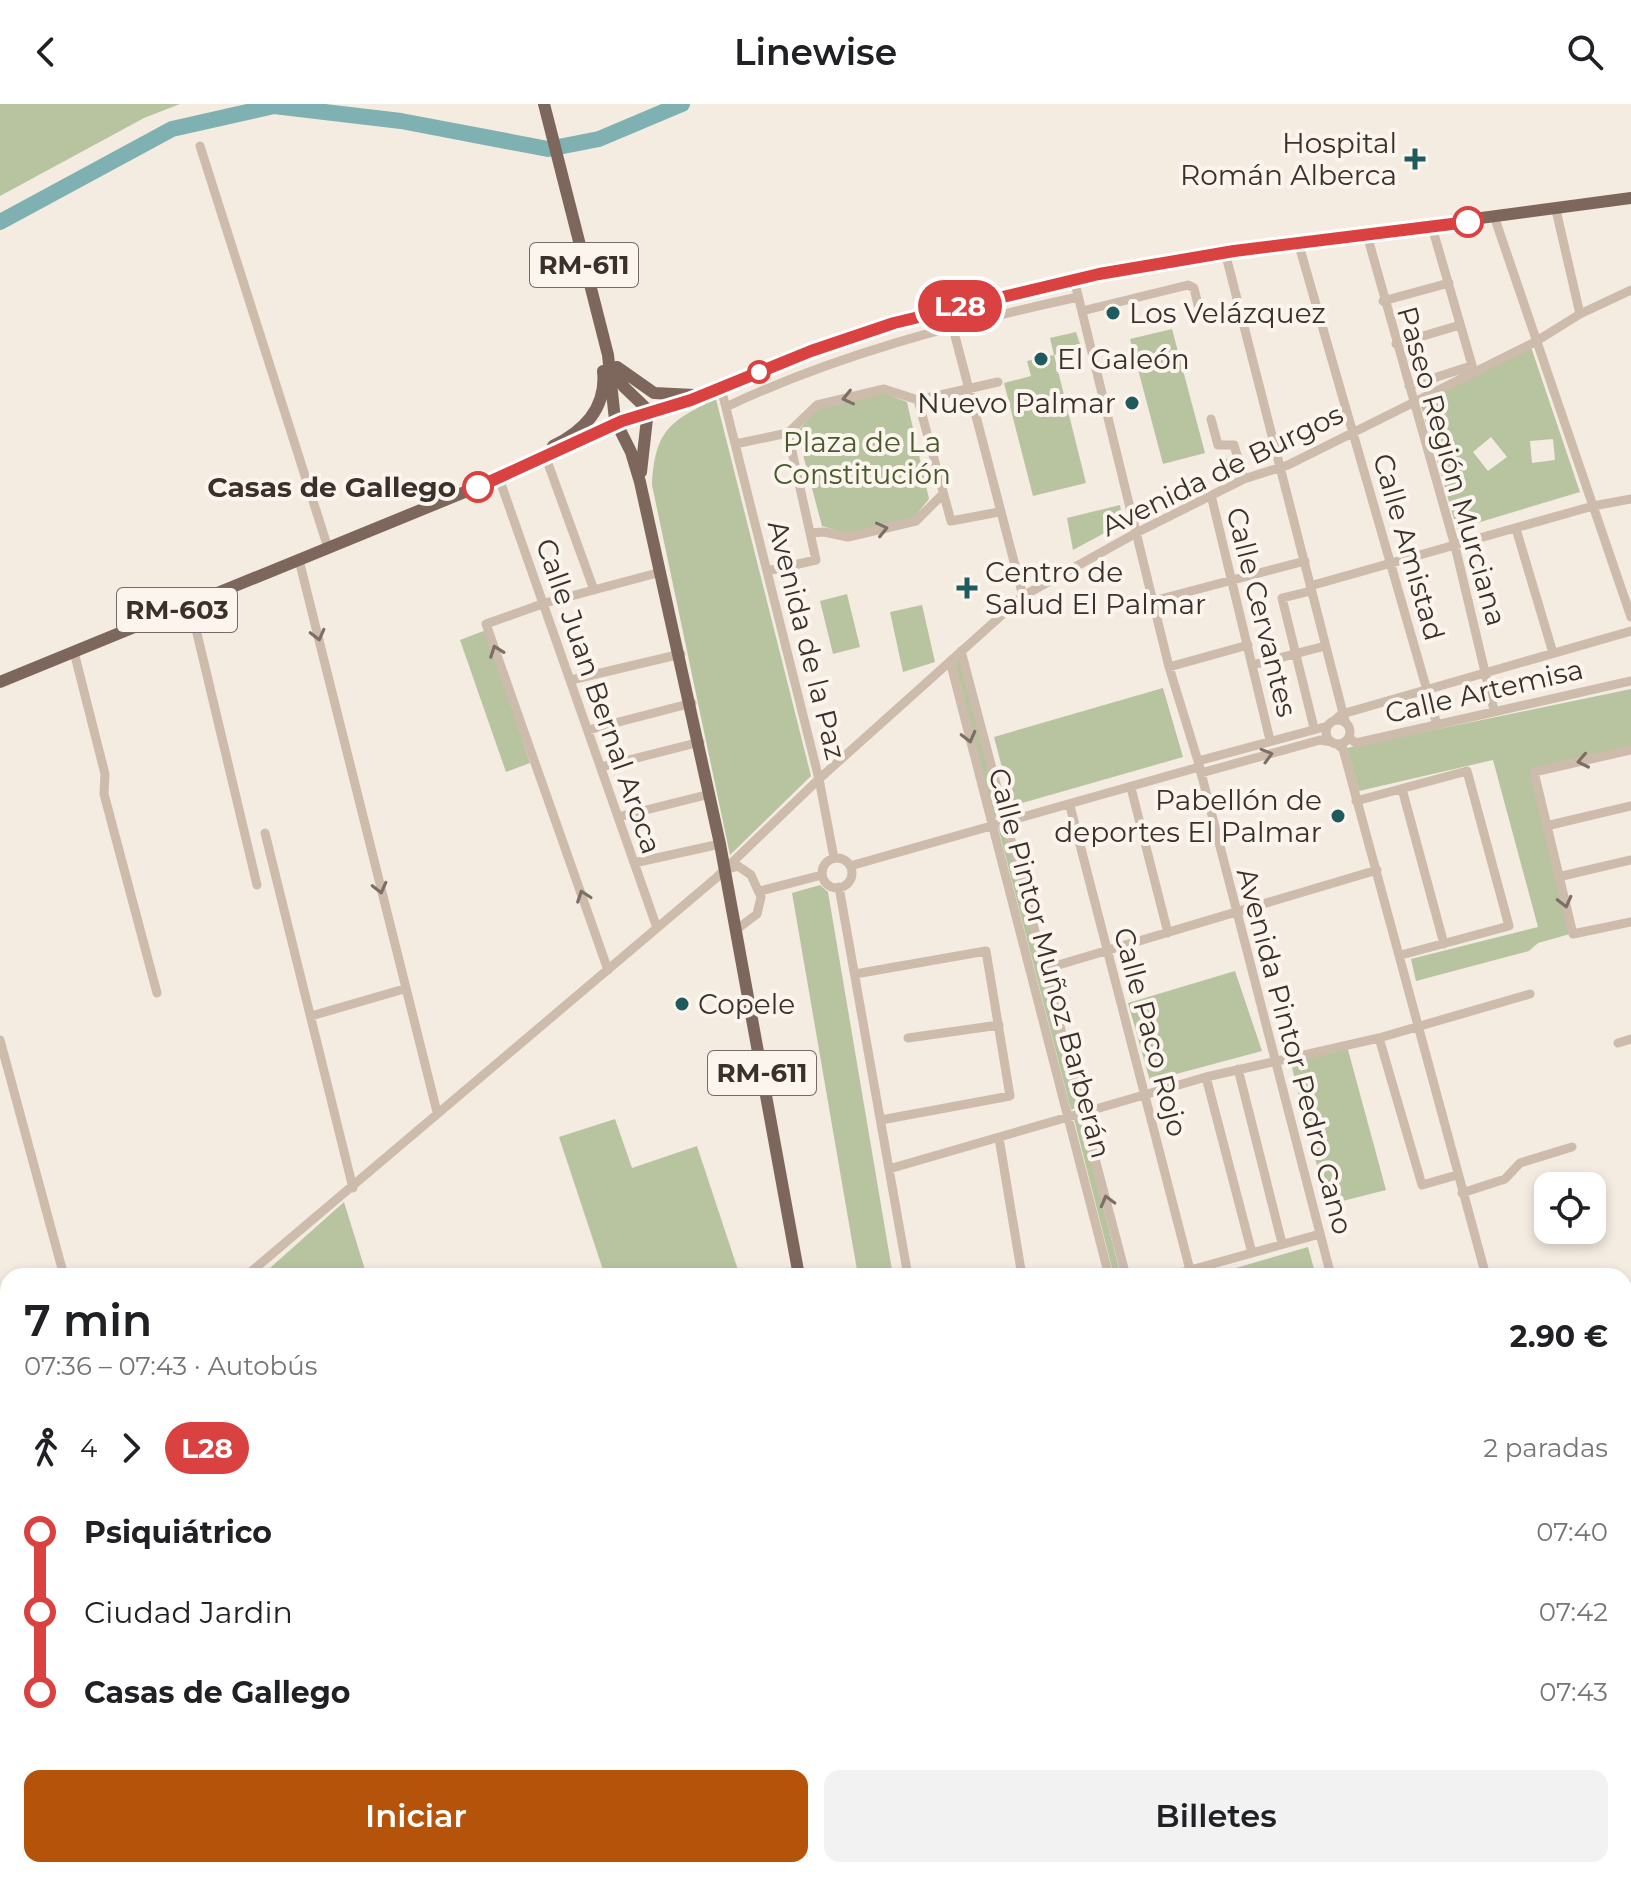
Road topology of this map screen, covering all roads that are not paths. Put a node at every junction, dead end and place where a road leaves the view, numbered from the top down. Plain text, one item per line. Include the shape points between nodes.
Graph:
1 (544, 104) edge
2 (200, 146) dead end
3 (1631, 198) edge
4 (1556, 210) junction
5 (1495, 219) junction
6 (1432, 227) junction
7 (1367, 235) junction
8 (1298, 242) junction
9 (1225, 252) junction
10 (1074, 279) junction
11 (1449, 283) junction
12 (1631, 290) edge
13 (1078, 297) junction
14 (1383, 301) junction
15 (595, 305) junction
16 (1198, 305) dead end
17 (948, 309) junction
18 (1082, 311) junction
19 (1580, 314) junction
20 (953, 324) junction
21 (1460, 325) junction
22 (1535, 342) junction
23 (1396, 344) junction
24 (608, 355) junction
25 (1472, 369) junction
26 (998, 382) dead end
27 (1409, 386) junction
28 (970, 388) junction
29 (715, 390) junction
30 (918, 400) junction
31 (685, 402) junction
32 (1414, 402) junction
33 (645, 407) junction
34 (726, 407) junction
35 (1211, 419) dead end
36 (617, 423) junction
37 (647, 428) junction
38 (1353, 432) junction
39 (788, 433) junction
40 (735, 444) junction
41 (546, 458) junction
42 (1238, 460) junction
43 (1224, 464) dead end
44 (1281, 466) junction
45 (499, 478) junction
46 (1244, 479) junction
47 (640, 482) junction
48 (943, 494) junction
49 (1211, 495) junction
50 (1631, 499) edge
51 (1593, 506) junction
52 (999, 512) junction
53 (1516, 529) junction
54 (1138, 532) junction
55 (811, 533) junction
56 (1455, 546) junction
57 (328, 548) junction
58 (299, 560) junction
59 (1305, 561) junction
60 (1391, 564) junction
61 (767, 571) junction
62 (661, 572) junction
63 (1232, 582) junction
64 (1311, 588) junction
65 (594, 590) junction
66 (1023, 596) junction
67 (1153, 601) junction
68 (545, 603) junction
69 (190, 604) junction
70 (1631, 617) edge
71 (1631, 631) edge
72 (1248, 645) junction
73 (1325, 646) junction
74 (961, 651) junction
75 (74, 652) junction
76 (1553, 653) junction
77 (681, 654) junction
78 (1296, 654) junction
79 (950, 661) junction
80 (1252, 665) junction
81 (1169, 667) junction
82 (1486, 673) junction
83 (571, 680) junction
84 (1631, 681) edge
85 (0, 682) edge
86 (1427, 691) junction
87 (692, 703) junction
88 (1494, 710) junction
89 (1337, 720) junction
90 (1437, 725) junction
91 (1314, 728) junction
92 (588, 730) junction
93 (1270, 740) junction
94 (700, 742) junction
95 (1342, 743) junction
96 (1631, 750) edge
97 (601, 767) junction
98 (1199, 767) junction
99 (819, 779) junction
100 (1131, 788) junction
101 (1402, 789) junction
102 (710, 794) junction
103 (1356, 801) junction
104 (1070, 806) junction
105 (1631, 806) edge
106 (618, 817) junction
107 (1007, 822) junction
108 (992, 826) junction
109 (1546, 826) junction
110 (265, 833) dead end
111 (720, 844) junction
112 (742, 854) junction
113 (834, 858) junction
114 (1631, 860) edge
115 (634, 863) junction
116 (850, 866) junction
117 (745, 869) junction
118 (725, 870) junction
119 (1377, 870) junction
120 (822, 875) junction
121 (1558, 877) junction
122 (257, 885) dead end
123 (839, 887) junction
124 (760, 891) junction
125 (732, 909) junction
126 (1236, 911) junction
127 (751, 921) junction
128 (1631, 922) edge
129 (657, 928) junction
130 (736, 930) junction
131 (1168, 933) junction
132 (1444, 944) junction
133 (1108, 952) junction
134 (1401, 955) junction
135 (1045, 969) junction
136 (608, 970) junction
137 (855, 974) junction
138 (404, 989) junction
139 (157, 993) dead end
140 (1530, 994) dead end
141 (311, 1016) junction
142 (999, 1025) junction
143 (1417, 1026) junction
144 (908, 1038) dead end
145 (1379, 1038) junction
146 (1631, 1039) edge
147 (0, 1040) edge
148 (1618, 1043) dead end
149 (1275, 1059) junction
150 (1238, 1069) junction
151 (1206, 1077) junction
152 (1146, 1095) junction
153 (437, 1112) junction
154 (1084, 1112) junction
155 (1068, 1116) junction
156 (881, 1120) junction
157 (999, 1138) junction
158 (1572, 1147) dead end
159 (889, 1169) junction
160 (1457, 1175) junction
161 (353, 1188) junction
162 (1462, 1193) junction
163 (1320, 1234) junction
164 (1282, 1243) junction
165 (1252, 1253) junction
166 (62, 1268) edge
167 (256, 1268) edge
168 (798, 1268) edge
169 (907, 1268) edge
170 (1021, 1268) edge
171 (1107, 1268) edge
172 (1124, 1268) edge
173 (1189, 1268) edge
174 (1197, 1268) edge
175 (1329, 1268) edge
176 (1484, 1268) edge

1 - 15 main road, RM-611
2 - 57 street
3 - 4 main road, RM-603
4 - 5 main road, RM-603
4 - 19 street
5 - 6 main road, RM-603
5 - 22 street
6 - 7 main road, RM-603
6 - 11 street
7 - 8 main road, RM-603
7 - 14 street, Paseo Región Murciana
8 - 9 main road, RM-603
8 - 38 street, Calle Amistad
9 - 10 main road, RM-603
9 - 44 street
10 - 13 street, Avenida Pintor Pedro Cano
10 - 17 main road, RM-603
11 - 14 street
11 - 21 street
12 - 19 street, Avenida de Burgos
13 - 18 street, Avenida Pintor Pedro Cano
13 - 20 street
14 - 23 street, Paseo Región Murciana
15 - 24 main road, RM-611
15 - 45 main road via 604,381 596,410 573,435
16 - 18 street via 1194,288 1188,285
17 - 20 street
17 - 29 main road, RM-603 via 837,341
18 - 54 street, Avenida Pintor Pedro Cano
19 - 22 street, Avenida de Burgos
20 - 28 street
20 - 34 street via 785,379
21 - 23 street
21 - 25 street
22 - 25 street, Avenida de Burgos
22 - 51 street
23 - 27 street, Paseo Región Murciana
24 - 29 main road via 629,378 654,393
24 - 33 main road, RM-611 via 624,387
24 - 36 main road, RM-611
25 - 27 street
25 - 32 street, Avenida de Burgos
26 - 28 street
27 - 32 street, Paseo Región Murciana
28 - 30 street
28 - 52 street
29 - 31 main road, RM-603
29 - 34 street, Avenida de la Paz
30 -> 39 street via 884,389 817,405
30 - 48 street
31 - 33 main road, RM-603
31 - 37 main road
32 - 38 street, Avenida de Burgos
32 - 56 street, Paseo Región Murciana
33 - 36 main road, RM-603
33 - 37 main road, RM-611
34 - 40 street, Avenida de la Paz
35 - 42 street via 1218,445 1234,445
36 - 37 main road via 633,434
36 - 41 main road, RM-603
36 - 47 main road, RM-611
37 - 47 main road, RM-611
38 - 44 street, Avenida de Burgos
38 - 60 street, Calle Amistad
39 - 40 street
39 - 55 street
40 - 61 street, Avenida de la Paz
41 - 45 main road, RM-603
41 - 65 street
42 - 43 street
42 - 46 street
44 - 46 street, Avenida de Burgos
44 - 59 street
45 - 57 main road, RM-603
45 - 68 street, Calle Juan Bernal Aroca
46 - 49 street, Avenida de Burgos
47 - 62 main road, RM-611
48 - 52 street via 951,521
55 -> 48 street via 848,537 916,521
49 - 54 street, Avenida de Burgos
49 - 63 street, Calle Cervantes
50 - 51 street
51 - 53 street
51 - 70 street
52 - 66 street
53 - 56 street
53 - 76 street
54 - 66 street, Avenida de Burgos
54 - 67 street, Avenida Pintor Pedro Cano
55 - 61 street via 816,560
56 - 60 street
56 - 82 street, Paseo Región Murciana
57 - 58 main road, RM-603
58 - 69 main road, RM-603
58 -> 138 street
59 - 63 street
59 - 64 street
60 - 64 street
60 - 86 street, Calle Amistad
61 - 99 street, Avenida de la Paz
62 - 65 street
62 - 77 main road, RM-611
63 - 67 street
63 - 72 street, Calle Cervantes
64 - 73 street
64 - 78 street via 1282,598
65 - 68 street
66 - 74 street, Avenida de Burgos
67 - 81 street, Avenida Pintor Pedro Cano
68 - 83 street, Calle Juan Bernal Aroca
136 -> 68 street via 486,624
69 - 75 main road, RM-603
69 - 122 street
71 - 76 street
72 - 80 street, Calle Cervantes
72 - 81 street
73 - 78 street
73 - 89 street
74 - 79 street, Avenida de Burgos
74 - 107 street, Calle Pintor Muñoz Barberán
75 - 85 main road, RM-603
75 - 139 street via 105,774 104,794
76 - 82 street
77 - 83 street
77 - 87 main road, RM-611
78 - 80 street
78 - 91 street
79 - 99 street, Avenida de Burgos
79 -> 108 street, Calle Pintor Muñoz Barberán
80 - 93 street, Calle Cervantes
81 - 98 street, Avenida Pintor Pedro Cano
82 - 86 street
82 - 88 street, Paseo Región Murciana
83 - 92 street, Calle Juan Bernal Aroca
84 - 88 street, Calle Artemisa
86 - 89 street
86 - 90 street, Calle Amistad
87 - 92 street
87 - 94 main road, RM-611
88 - 90 street, Calle Artemisa
89 - 91 street
89 - 95 street via 1350,729
89 - 95 street via 1326,735
90 - 95 street, Calle Artemisa
91 - 93 street
92 - 97 street, Calle Juan Bernal Aroca
93 - 98 street
94 - 97 street
94 - 102 main road, RM-611
98 -> 95 street, Calle Artemisa via 1320,740
95 - 103 street
96 -> 109 street via 1534,772
97 - 106 street, Calle Juan Bernal Aroca
98 - 100 street
98 - 126 street, Avenida Pintor Pedro Cano
99 - 112 street, Avenida de Burgos
99 - 113 street, Avenida de la Paz
100 - 104 street
100 - 131 street
101 - 103 street
101 - 132 street
101 - 132 street via 1467,771 1509,926
102 - 106 street
102 - 111 main road, RM-611
103 - 119 street
104 - 107 street
104 - 133 street, Calle Paco Rojo
105 - 109 street
106 - 115 street, Calle Juan Bernal Aroca
107 - 108 street
107 - 135 street, Calle Pintor Muñoz Barberán
108 - 116 street
108 - 155 street, Calle Pintor Muñoz Barberán
109 - 121 street
110 - 141 street
111 - 115 street
111 - 118 main road, RM-611
112 - 117 street
112 - 118 street, Avenida de Burgos
113 - 116 street
113 - 120 street
114 - 121 street
115 - 129 street, Calle Juan Bernal Aroca
116 - 123 street via 850,880
117 - 118 street
117 - 124 street
118 - 125 main road, RM-611
118 - 129 street, Avenida de Burgos
119 - 126 street
119 - 134 street
120 - 123 street via 828,885
120 - 124 street
121 -> 128 street via 1573,934
123 - 137 street
124 - 127 street via 761,906
125 - 127 street
125 - 130 main road, RM-611
126 - 131 street
126 - 149 street, Avenida Pintor Pedro Cano
127 - 130 street
129 - 136 street, Avenida de Burgos
130 - 168 main road, RM-611
131 - 133 street
132 - 134 street
133 - 135 street
133 - 152 street, Calle Paco Rojo
134 - 143 street
135 - 154 street, Calle Pintor Muñoz Barberán
136 - 153 street, Avenida de Burgos
137 - 142 street via 986,951
137 - 156 street
138 - 141 street
138 - 153 street
140 - 143 street
141 - 161 street
142 - 144 street
142 - 156 street via 1010,1096
143 - 145 street
143 - 160 street
145 - 149 street
145 - 160 street via 1422,1185
146 - 148 street
147 - 166 street
149 - 150 street
149 - 163 street, Avenida Pintor Pedro Cano
150 - 151 street
150 - 164 street
151 - 152 street
151 - 165 street
152 - 154 street
152 - 173 street, Calle Paco Rojo
153 - 161 street, Avenida de Burgos
154 - 155 street
172 -> 154 street, Calle Pintor Muñoz Barberán
155 - 157 street
155 - 171 street, Calle Pintor Muñoz Barberán
156 - 159 street
157 - 159 street
157 - 170 street
158 - 162 street via 1520,1163 1505,1179
159 - 169 street
160 - 162 street
161 - 167 street, Avenida de Burgos
162 - 176 street
163 - 164 street
163 - 175 street, Avenida Pintor Pedro Cano
164 - 165 street
165 - 174 street

